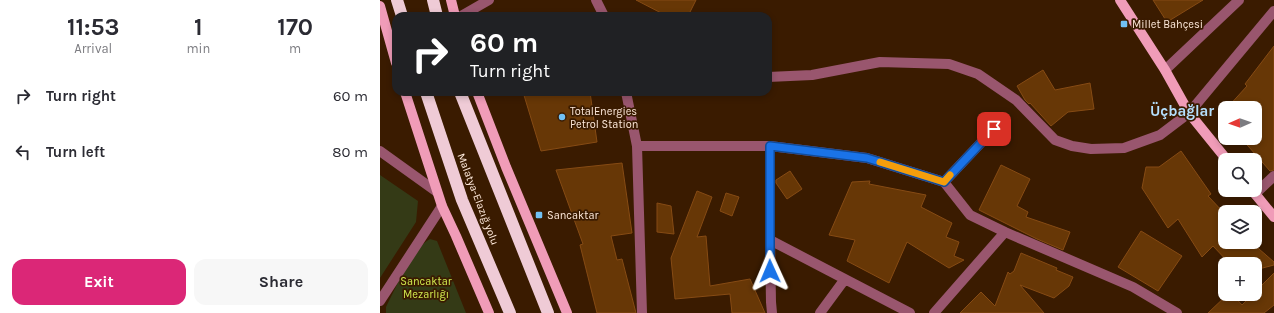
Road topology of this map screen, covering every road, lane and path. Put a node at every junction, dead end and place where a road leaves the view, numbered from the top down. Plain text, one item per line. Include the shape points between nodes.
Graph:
1 (397, 0) edge
2 (433, 0) edge
3 (451, 0) edge
4 (489, 0) edge
5 (596, 0) edge
6 (1120, 0) edge
7 (1239, 0) edge
8 (380, 6) edge
9 (1274, 11) edge
10 (401, 12) edge
11 (436, 12) edge
12 (454, 12) edge
13 (468, 12) edge
14 (602, 12) edge
15 (392, 49) edge
16 (1165, 70) junction
17 (772, 77) edge
18 (405, 96) edge
19 (427, 96) edge
20 (461, 96) edge
21 (479, 96) edge
22 (627, 96) edge
23 (1189, 113) junction
24 (994, 129) dead end
25 (637, 146) junction
26 (770, 146) junction
27 (380, 151) edge
28 (1222, 153) edge
29 (1274, 176) edge
30 (944, 182) junction
31 (1262, 186) edge
32 (437, 192) junction
33 (1258, 197) edge
34 (442, 206) junction
35 (1274, 217) edge
36 (1005, 232) junction
37 (770, 240) junction
38 (845, 279) junction
39 (380, 302) edge
40 (489, 313) edge
41 (510, 313) edge
42 (548, 313) edge
43 (567, 313) edge
44 (642, 313) edge
45 (772, 313) edge
46 (820, 313) edge
47 (910, 313) edge
48 (934, 313) edge
49 (1177, 313) edge

1 - 10 highway
2 - 11 highway
3 - 12 main road
4 - 13 street
5 - 14 street
6 - 16 main road
7 - 16 street
8 - 15 main road
9 - 23 street
16 - 23 main road
17 - 23 street via 812,75 880,62 949,64 978,74 1016,100 1055,140 1091,150 1124,148 1160,135
18 - 32 main road
19 - 41 highway, Malatya-Elazığ yolu via 462,200
20 - 42 highway
21 - 43 main road
22 - 25 street
23 - 28 main road
24 - 30 street
25 - 26 street
25 - 44 street
26 - 30 street via 867,158
26 - 37 street
27 - 32 street
29 - 31 street
30 - 36 street via 970,215
32 - 34 main road
33 - 35 main road
34 - 39 street
34 - 40 main road
36 - 48 street
36 - 49 street via 1133,287
37 - 38 street
37 - 45 street
38 - 46 street
38 - 47 street

